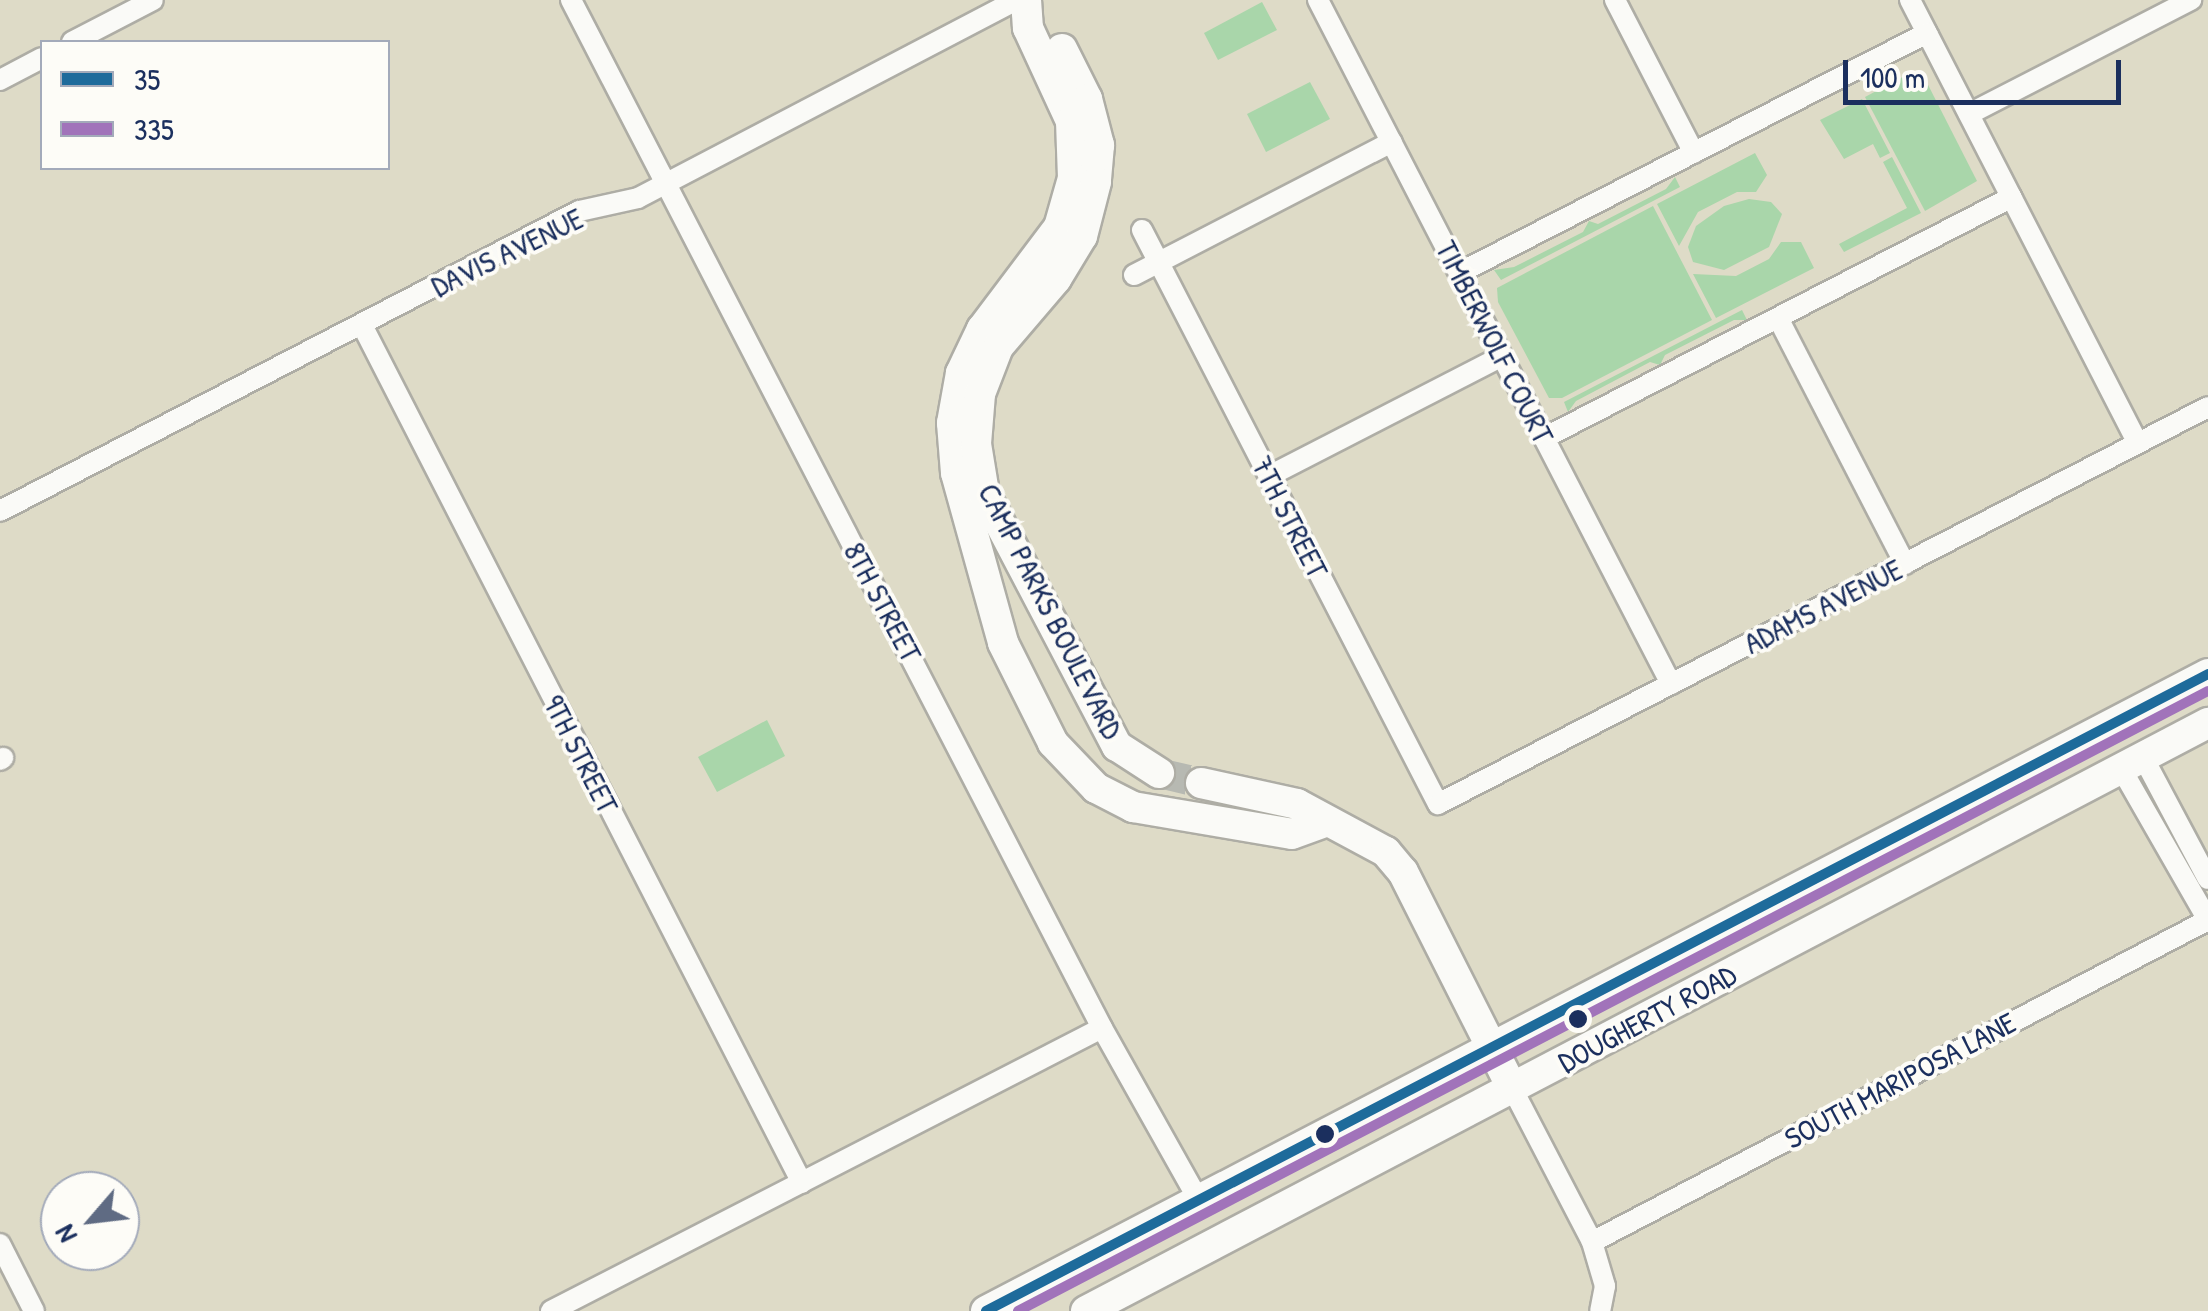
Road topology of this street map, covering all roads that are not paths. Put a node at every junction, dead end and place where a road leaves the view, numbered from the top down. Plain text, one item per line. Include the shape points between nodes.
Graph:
1 (153, 0) edge
2 (571, 0) edge
3 (1017, 0) edge
4 (1028, 0) edge
5 (1318, 0) edge
6 (1615, 0) edge
7 (1910, 0) edge
8 (2191, 0) edge
9 (1927, 32) junction
10 (76, 40) edge
11 (40, 59) edge
12 (0, 80) edge
13 (1969, 114) junction
14 (1392, 142) junction
15 (1694, 153) junction
16 (666, 184) junction
17 (2012, 197) junction
18 (1142, 230) dead end
19 (1159, 262) junction
20 (1459, 274) junction
21 (1134, 275) dead end
22 (1778, 318) junction
23 (362, 325) junction
24 (1502, 356) junction
25 (2208, 407) edge
26 (1544, 438) junction
27 (2138, 443) junction
28 (1269, 476) junction
29 (0, 511) edge
30 (1905, 564) junction
31 (2208, 674) edge
32 (1671, 684) junction
33 (2208, 724) edge
34 (2133, 763) junction
35 (1159, 772) tunnel mouth
36 (1200, 783) tunnel mouth
37 (1438, 804) joint
38 (1323, 823) junction
39 (2208, 879) edge
40 (2208, 920) edge
41 (1102, 1028) junction
42 (1494, 1047) junction
43 (1512, 1088) junction
44 (802, 1183) junction
45 (1199, 1201) junction
46 (1592, 1242) junction
47 (0, 1244) edge
48 (1068, 1269) junction
49 (34, 1311) edge
50 (552, 1311) edge
51 (986, 1311) edge
52 (1033, 1311) edge
53 (1086, 1311) edge
54 (1600, 1311) edge

1 - 10 street
2 - 16 street, 8TH STREET
3 - 16 street, DAVIS AVENUE
4 - 35 main road, CAMP PARKS BOULEVARD via 1045,15 1087,99 1099,144 1096,182 1082,236 1056,279 998,347 980,394 976,444 984,493 1117,746
4 - 38 main road, CAMP PARKS BOULEVARD via 1028,28 1071,121 1073,178 1042,255 982,329 961,373 952,423 956,472 1002,642 1053,743 1096,788 1133,807 1292,834
5 - 14 street, TIMBERWOLF COURT
6 - 15 street
7 - 9 street
8 - 13 street
9 - 13 street
9 - 15 street
11 - 12 street
13 - 17 street
14 - 19 street
14 - 20 street, TIMBERWOLF COURT
15 - 20 street
16 - 23 street, DAVIS AVENUE via 618,205 579,212
16 - 41 street, 8TH STREET
17 - 22 street
17 - 27 street
18 - 19 street, 7TH STREET
19 - 21 street
19 - 28 street, 7TH STREET
20 - 24 street, TIMBERWOLF COURT
22 - 26 street
22 - 30 street
23 - 29 street, DAVIS AVENUE
23 - 44 street, 9TH STREET
24 - 26 street, TIMBERWOLF COURT
24 - 28 street
25 - 27 street, ADAMS AVENUE
26 - 32 street, TIMBERWOLF COURT
27 - 30 street, ADAMS AVENUE
28 - 37 street, 7TH STREET
30 - 32 street, ADAMS AVENUE
31 - 42 main road, DOUGHERTY ROAD
32 - 37 street, ADAMS AVENUE
33 - 34 main road, DOUGHERTY ROAD
34 - 39 street
34 - 40 street
34 - 43 main road, DOUGHERTY ROAD
36 - 38 main road via 1297,804
38 - 42 main road via 1386,852 1402,872
40 - 46 street, SOUTH MARIPOSA LANE
41 - 44 street
41 - 45 street, 8TH STREET
42 - 43 main road
42 - 45 main road, DOUGHERTY ROAD
43 - 46 street
43 - 53 main road, DOUGHERTY ROAD
44 - 50 street
45 - 48 main road, DOUGHERTY ROAD
46 - 54 street via 1604,1286
47 - 49 street
48 - 51 main road, DOUGHERTY ROAD
48 - 52 main road

